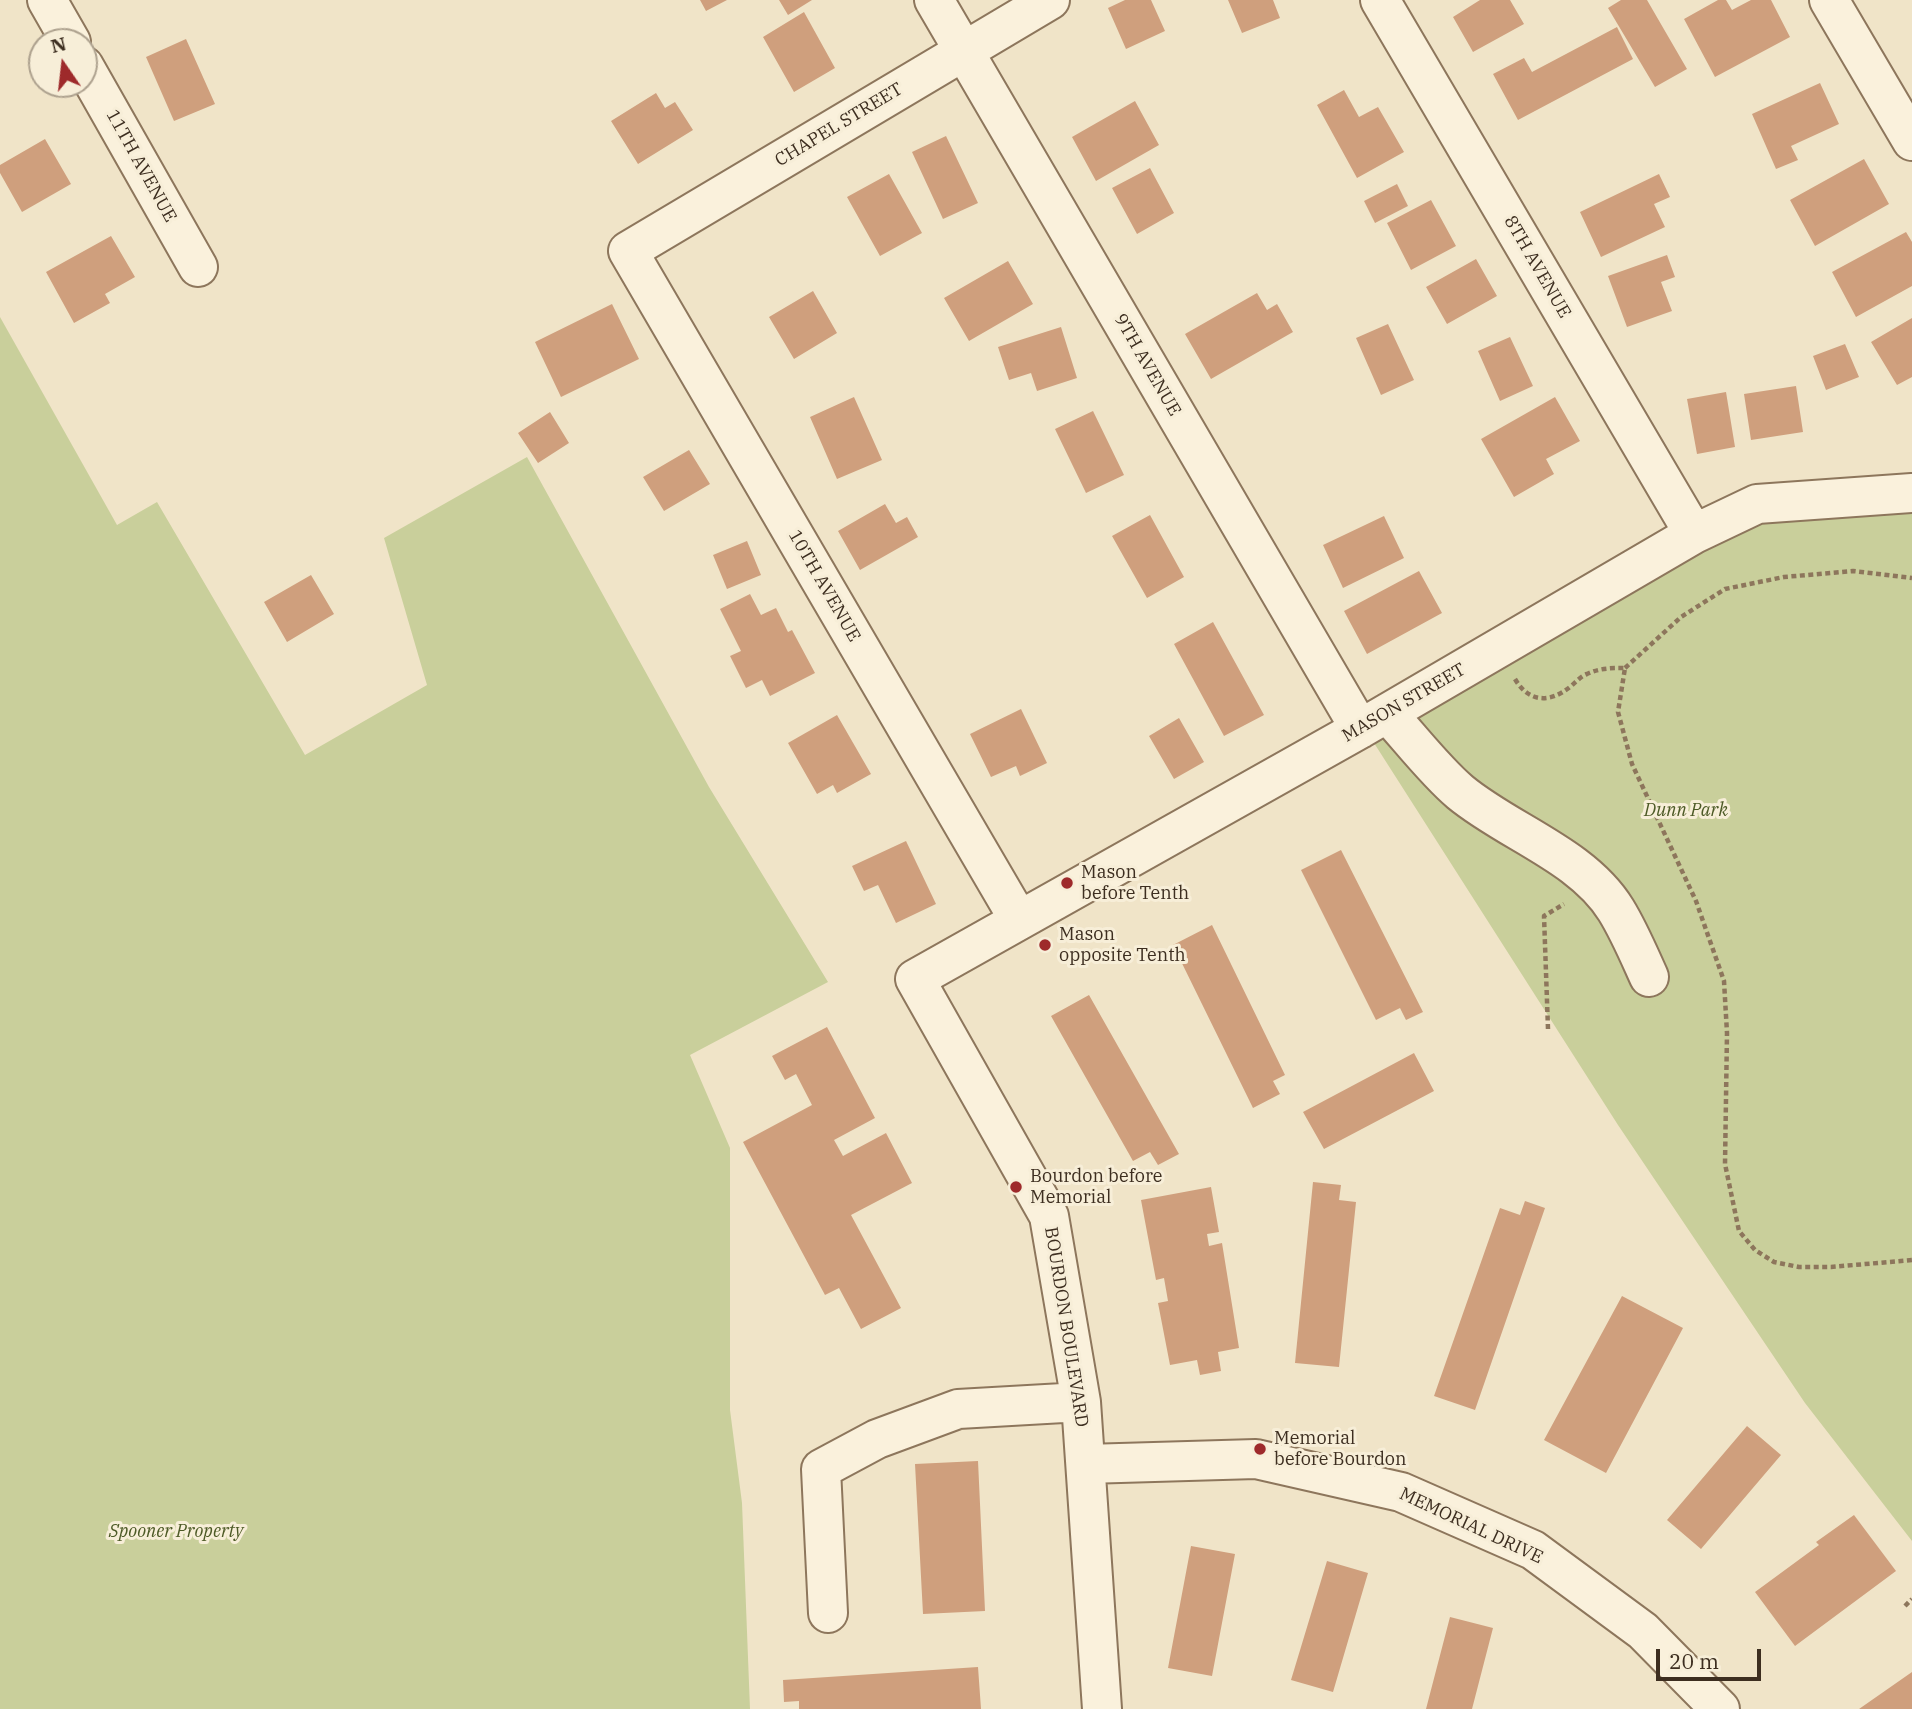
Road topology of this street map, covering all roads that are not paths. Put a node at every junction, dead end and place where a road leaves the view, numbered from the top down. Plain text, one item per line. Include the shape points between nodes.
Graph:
1 (47, 0) edge
2 (934, 0) edge
3 (1050, 0) edge
4 (1380, 0) edge
5 (1829, 0) edge
6 (63, 28) edge
7 (963, 51) junction
8 (98, 90) edge
9 (1912, 141) edge
10 (628, 251) joint
11 (198, 267) dead end
12 (1912, 492) edge
13 (1694, 534) junction
14 (1374, 721) junction
15 (1019, 920) junction
16 (1649, 977) dead end
17 (915, 979) joint
18 (1081, 1402) junction
19 (1086, 1464) junction
20 (828, 1613) dead end
21 (1102, 1709) edge
22 (1720, 1709) edge

1 - 6 street
2 - 7 street, 9TH AVENUE
3 - 7 street, CHAPEL STREET
4 - 13 street, 8TH AVENUE
5 - 9 street
7 - 10 street, CHAPEL STREET
7 - 14 street, 9TH AVENUE
8 - 11 street, 11TH AVENUE
10 - 15 street, 10TH AVENUE
12 - 13 street, MASON STREET via 1757,504
13 - 14 street, MASON STREET
14 - 15 street, MASON STREET
14 - 16 street, 9TH AVENUE via 1458,791 1560,856 1595,885 1616,909
15 - 17 street, MASON STREET
17 - 18 street, BOURDON BOULEVARD via 1049,1216
18 - 19 street, BOURDON BOULEVARD
18 - 20 street via 958,1409 877,1439 821,1469
19 - 21 street, BOURDON BOULEVARD
19 - 22 street, MEMORIAL DRIVE via 1256,1459 1401,1492 1533,1550 1643,1631

